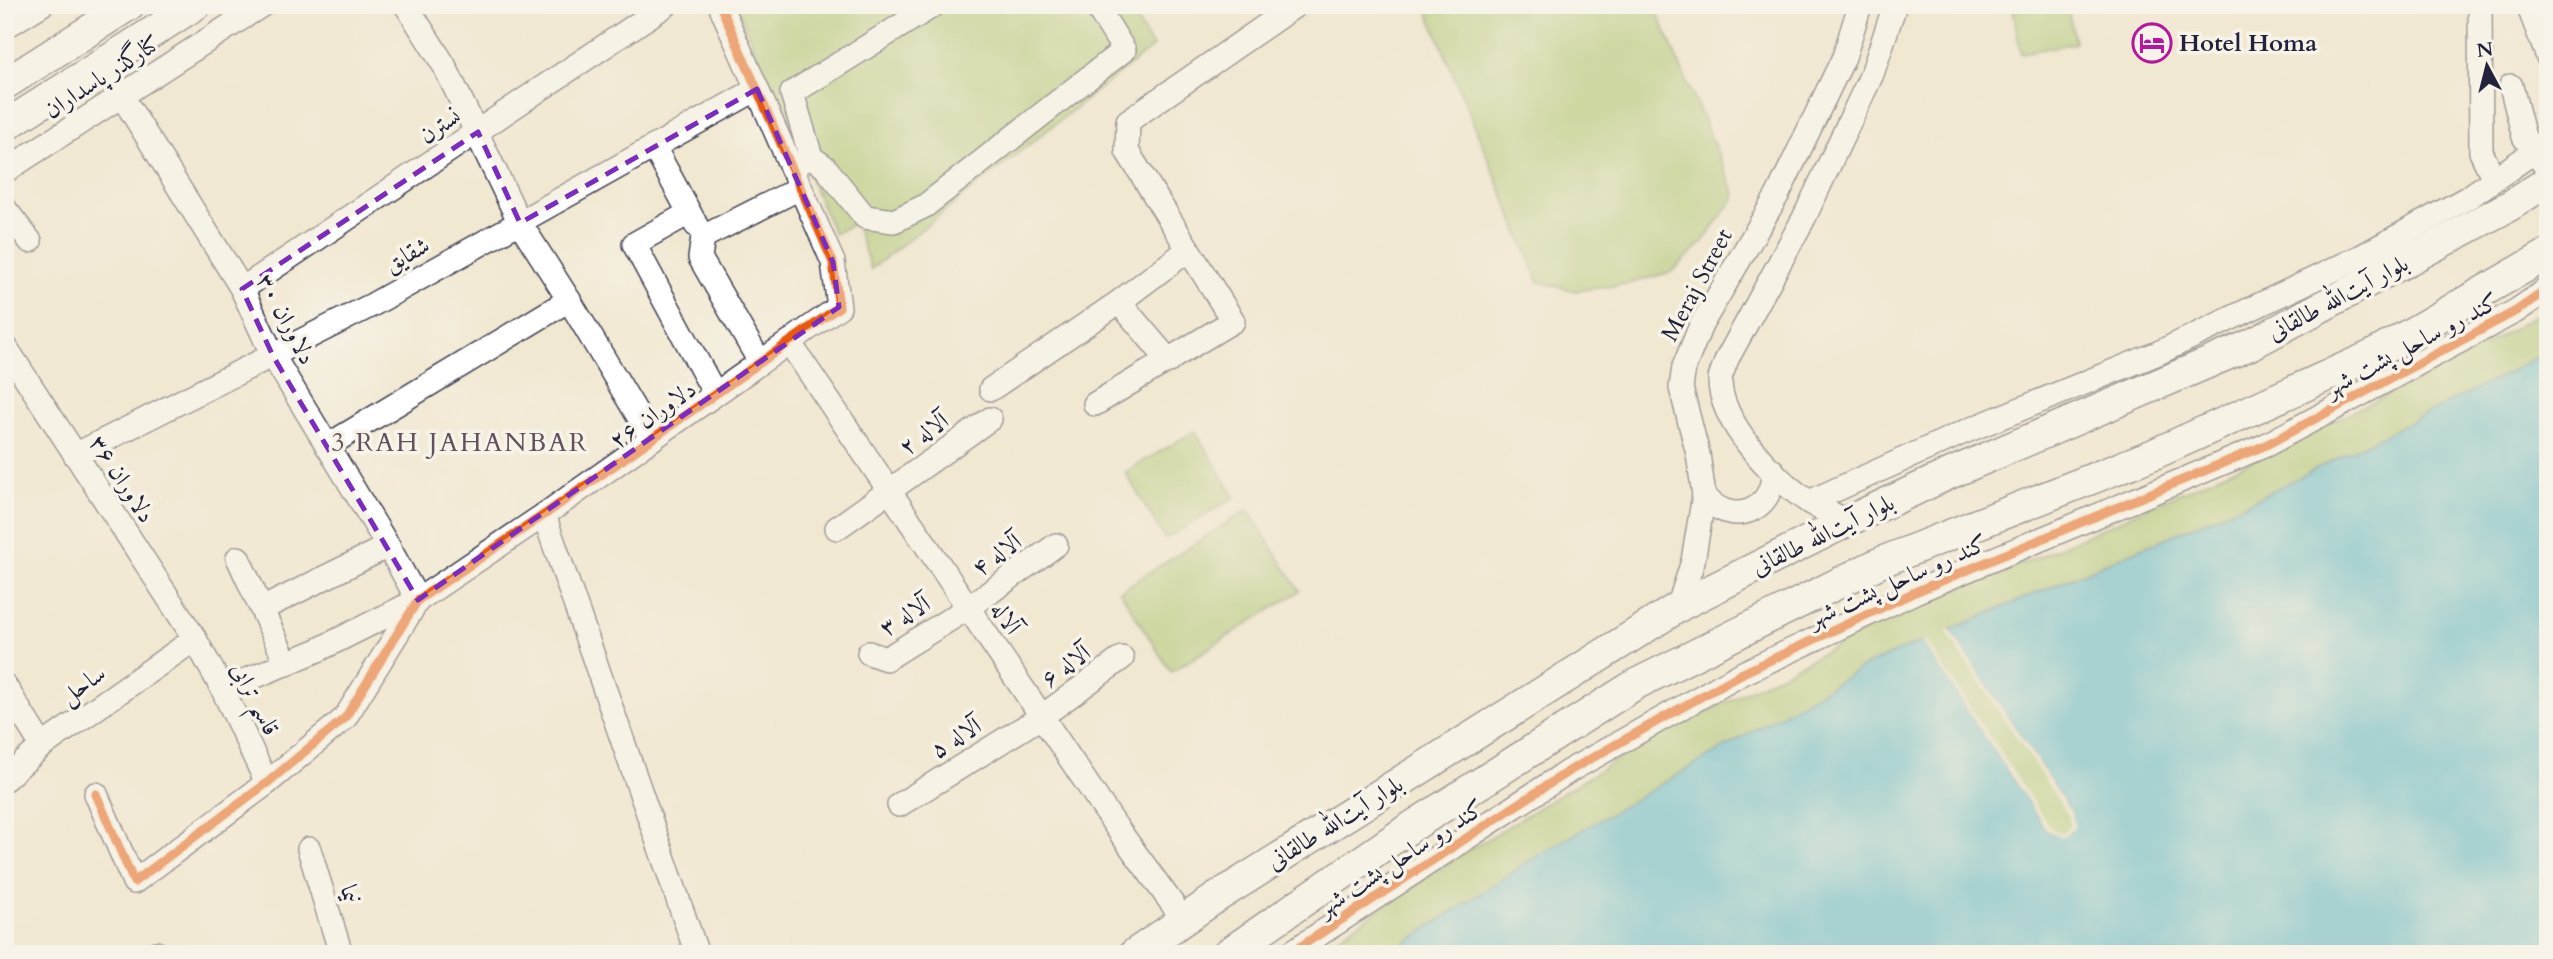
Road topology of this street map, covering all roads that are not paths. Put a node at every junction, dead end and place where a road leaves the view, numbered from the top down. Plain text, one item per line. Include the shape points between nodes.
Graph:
1 (41, 5) edge
2 (129, 5) edge
3 (195, 5) edge
4 (262, 5) edge
5 (406, 5) edge
6 (666, 5) edge
7 (720, 5) edge
8 (934, 5) edge
9 (1096, 5) edge
10 (1296, 5) edge
11 (1860, 5) edge
12 (1895, 5) edge
13 (2480, 5) edge
14 (2528, 5) edge
15 (5, 27) edge
16 (2548, 57) edge
17 (102, 64) junction
18 (5, 84) edge
19 (2511, 86) dead end
20 (757, 89) junction
21 (122, 96) junction
22 (5, 126) edge
23 (478, 132) junction
24 (654, 147) junction
25 (2541, 147) edge
26 (801, 162) junction
27 (2548, 170) edge
28 (5, 171) edge
29 (2494, 179) junction
30 (2548, 181) edge
31 (800, 188) junction
32 (5, 209) edge
33 (689, 212) junction
34 (520, 223) junction
35 (702, 237) junction
36 (30, 241) dead end
37 (1188, 250) junction
38 (2548, 254) edge
39 (242, 289) junction
40 (2548, 289) edge
41 (569, 300) junction
42 (1119, 302) junction
43 (789, 342) junction
44 (5, 346) edge
45 (273, 356) junction
46 (1169, 361) junction
47 (761, 362) junction
48 (991, 389) dead end
49 (715, 394) junction
50 (1095, 404) dead end
51 (990, 419) dead end
52 (652, 439) junction
53 (327, 446) junction
54 (75, 455) junction
55 (1773, 471) junction
56 (890, 492) junction
57 (1704, 495) junction
58 (1809, 502) junction
59 (544, 515) junction
60 (1848, 521) junction
61 (837, 528) dead end
62 (1056, 545) dead end
63 (388, 546) junction
64 (239, 558) dead end
65 (418, 600) junction
66 (968, 608) junction
67 (1678, 608) junction
68 (262, 609) junction
69 (195, 639) junction
70 (869, 653) dead end
71 (1122, 658) dead end
72 (287, 664) junction
73 (5, 686) edge
74 (222, 690) junction
75 (1041, 717) junction
76 (42, 746) junction
77 (5, 779) edge
78 (267, 783) junction
79 (96, 794) dead end
80 (899, 804) dead end
81 (309, 849) dead end
82 (1184, 920) junction
83 (341, 954) edge
84 (697, 954) edge
85 (1134, 954) edge
86 (1227, 954) edge
87 (1289, 954) edge

1 - 15 street
2 - 18 main road
3 - 17 main road
4 - 21 street, کنارگذر پاسداران
5 - 23 street
6 - 23 street, نسترن
7 - 20 street, دلاوران ۲۶
8 - 26 street via 792,93
9 - 26 street via 1124,50 925,206 894,221 865,217 825,167
10 - 37 street via 1128,121 1127,151
11 - 57 street, Meraj Street via 1844,57 1778,194 1701,325 1684,367 1681,388
12 - 55 street via 1861,98 1720,378 1724,401 1739,433
13 - 29 street via 2481,152
14 - 16 street
17 - 21 street, دلاوران ۳۰
17 - 22 main road
19 - 25 street via 2524,137
20 - 24 street, شقایق
20 - 26 street, دلاوران ۲۶
21 - 28 street, کنارگذر پاسداران
21 - 39 street, دلاوران ۳۰
23 - 34 street
23 - 39 street, نسترن
24 - 33 street
24 - 34 street, شقایق
25 - 27 street
25 - 29 street
26 - 31 street, دلاوران ۲۶
29 - 58 street via 2362,256 2158,353 1964,432
30 - 60 main road, بلوار آیت‌الله طالقانی via 2252,344
31 - 35 street
31 - 43 street, دلاوران ۲۶ via 833,262 839,307
32 - 36 street
33 - 35 street
33 - 49 street via 634,244
34 - 41 street
34 - 45 street, شقایق
35 - 47 street via 700,258
37 - 42 street
37 - 46 street via 1233,321
38 - 86 main road via 2372,355 2154,454 1879,563 1636,684 1405,831
39 - 45 street, دلاوران ۳۰
40 - 87 street, کند رو ساحل پشت شهر via 2516,311 2266,445 1915,592 1743,673 1569,771
41 - 52 street
41 - 53 street
42 - 46 street
42 - 48 street
43 - 47 street, دلاوران ۲۶
43 - 56 street, آلاله
44 - 54 street, دلاوران ۳۶
45 - 53 street, دلاوران ۳۰
45 - 54 street, شقایق
46 - 50 street
47 - 49 street, دلاوران ۲۶
49 - 52 street, دلاوران ۲۶
51 - 56 street, آلاله ۲
52 - 59 street, دلاوران ۲۶
53 - 63 street, دلاوران ۳۰
54 - 69 street, دلاوران ۳۶
55 - 57 street via 1767,497 1745,512 1726,512
55 - 58 street
56 - 61 street, آلاله ۲
56 - 66 street, آلاله
57 - 67 street, Meraj Street via 1693,561
58 - 60 street
59 - 65 street, دلاوران ۲۶
59 - 84 street
60 - 67 main road, بلوار آیت‌الله طالقانی
62 - 66 street, آلاله ۴
63 - 65 street, دلاوران ۳۰
63 - 68 street
64 - 68 street
65 - 72 street
65 - 78 street, دلاوران ۲۶ via 345,718
66 - 70 street, آلاله ۳ via 886,659
66 - 75 street, آلاله
67 - 82 main road, بلوار آیت‌الله طالقانی
68 - 72 street
69 - 74 street, قاسم ترابی
69 - 76 street, ساحل
71 - 75 street, آلاله ۶
72 - 74 street
73 - 76 street
74 - 78 street, قاسم ترابی
75 - 80 street, آلاله ۵
75 - 82 street, آلاله
76 - 77 street, ساحل
78 - 79 street, دلاوران ۲۶ via 134,882
81 - 83 street, نیما
82 - 85 main road, بلوار آیت‌الله طالقانی

